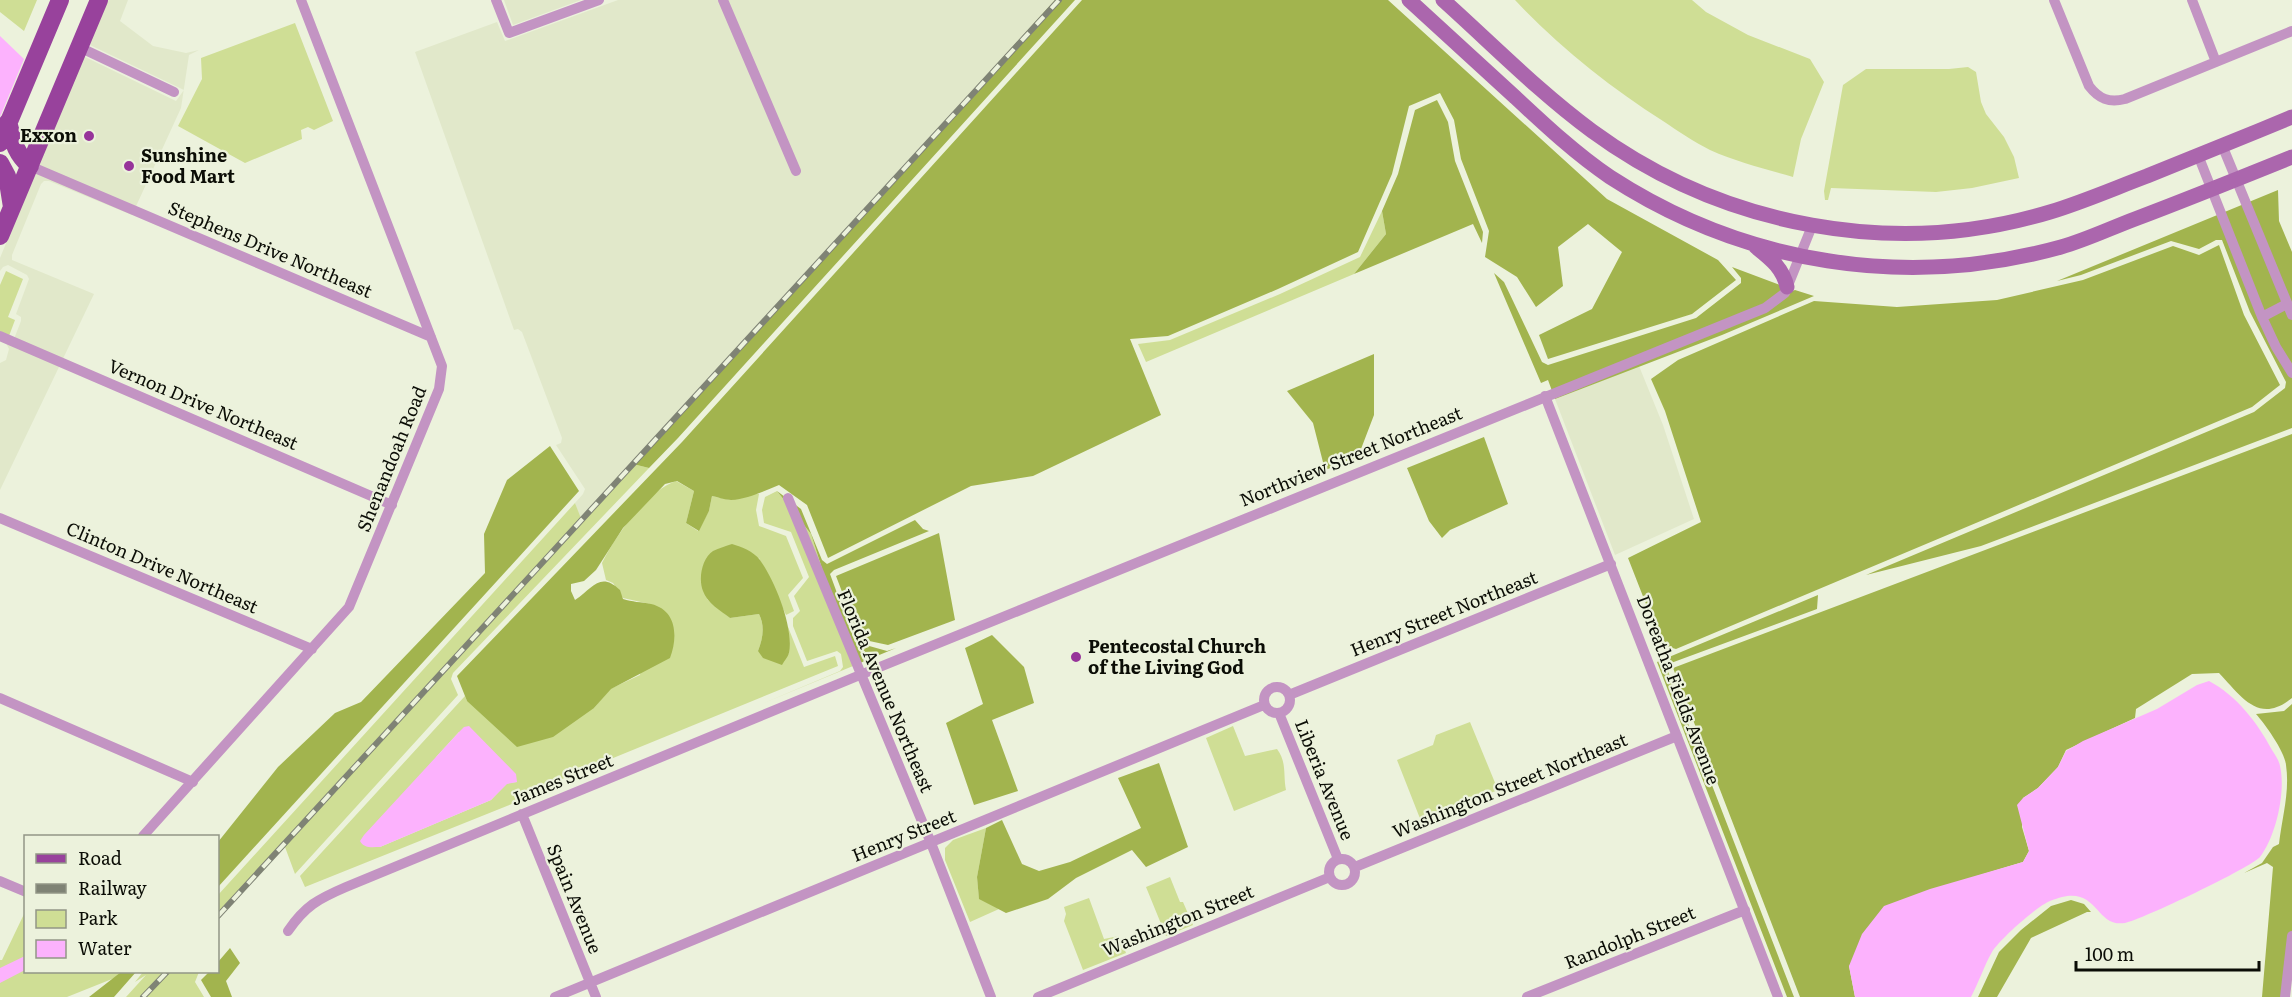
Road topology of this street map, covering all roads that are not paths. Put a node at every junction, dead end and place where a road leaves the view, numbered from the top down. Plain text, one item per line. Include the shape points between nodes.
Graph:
1 (60, 0) edge
2 (99, 0) edge
3 (301, 0) edge
4 (496, 0) edge
5 (599, 0) edge
6 (723, 0) edge
7 (1409, 0) edge
8 (1443, 0) edge
9 (2055, 0) edge
10 (2192, 0) edge
11 (2292, 31) edge
12 (79, 47) junction
13 (2216, 62) junction
14 (174, 92) dead end
15 (2292, 117) edge
16 (8, 122) junction
17 (0, 142) edge
18 (2222, 145) junction
19 (2198, 155) junction
20 (2292, 157) edge
21 (0, 163) edge
22 (30, 166) junction
23 (796, 171) dead end
24 (2237, 179) junction
25 (2212, 189) junction
26 (12, 207) junction
27 (1812, 226) junction
28 (0, 236) edge
29 (1754, 245) junction
30 (1802, 257) junction
31 (1787, 287) junction
32 (2290, 309) edge
33 (2262, 317) junction
34 (0, 336) edge
35 (431, 337) junction
36 (2292, 373) edge
37 (1545, 396) junction
38 (788, 498) dead end
39 (392, 504) junction
40 (0, 518) edge
41 (1611, 564) junction
42 (312, 649) junction
43 (860, 675) junction
44 (1289, 695) junction
45 (0, 698) edge
46 (1264, 705) junction
47 (1280, 713) junction
48 (1677, 735) junction
49 (193, 782) junction
50 (522, 814) junction
51 (144, 835) edge
52 (931, 843) junction
53 (1338, 859) junction
54 (1355, 867) junction
55 (1330, 877) junction
56 (0, 881) edge
57 (24, 891) edge
58 (1745, 910) junction
59 (288, 931) dead end
60 (2292, 936) edge
61 (590, 983) junction
62 (555, 997) edge
63 (596, 997) edge
64 (991, 997) edge
65 (1038, 997) edge
66 (1527, 997) edge
67 (1778, 997) edge
68 (2285, 997) edge

1 - 16 main road
2 - 12 main road
3 - 35 street, Shenandoah Road
4 - 5 street via 509,33
6 - 23 street
7 - 29 main road via 1545,125 1608,176 1659,207 1713,232
8 - 27 main road via 1559,106 1625,153 1721,202
9 - 13 street via 2089,86 2107,101 2115,102
10 - 13 street
11 - 13 street
12 - 14 street
12 - 22 main road
15 - 18 main road
16 - 17 main road
16 - 22 main road via 14,148
18 - 19 main road
18 - 24 street
19 - 25 street
19 - 27 main road via 2085,201 1999,225 1893,234
20 - 24 main road
21 - 26 main road via 7,176
22 - 26 main road
22 - 35 street, Stephens Drive Northeast
24 - 25 main road
24 - 32 street
25 - 30 main road via 2063,246 2009,259 1903,268
25 - 33 street
26 - 28 main road
27 - 30 street, Northview Street Northeast
29 - 30 main road
29 - 31 main road via 1785,275
30 - 31 street, Northview Street Northeast
31 - 37 street, Northview Street Northeast via 1765,308
32 - 33 street
33 - 36 street
34 - 39 street, Vernon Drive Northeast
35 - 39 street, Shenandoah Road via 442,366 439,389
37 - 41 street, Doreatha Fields Avenue
37 - 43 street, Northview Street Northeast
38 - 43 street, Florida Avenue Northeast
39 - 42 street, Shenandoah Road via 349,607
40 - 42 street, Clinton Drive Northeast
41 - 44 street, Henry Street Northeast
41 - 48 street, Doreatha Fields Avenue
42 - 49 street, Shenandoah Road
43 - 50 street, James Street
43 - 52 street, Florida Avenue Northeast
44 - 46 street via 1284,688 1272,687 1264,696
44 - 47 street via 1289,704
45 - 49 street
46 - 47 street via 1269,711
46 - 52 street, Henry Street
47 - 53 street, Liberia Avenue
48 - 54 street, Washington Street Northeast
48 - 58 street, Doreatha Fields Avenue
49 - 51 street, Shenandoah Road
50 - 59 street, James Street via 328,894 300,912
50 - 61 street, Spain Avenue
52 - 61 street, Henry Street
52 - 64 street, Florida Avenue Northeast
53 - 54 street via 1350,861
53 - 55 street via 1331,865
54 - 55 street via 1353,880 1346,885 1335,883
55 - 65 street, Washington Street
56 - 57 street
58 - 66 street, Randolph Street
58 - 67 street, Doreatha Fields Avenue
60 - 68 street
61 - 62 street, Henry Street
61 - 63 street, Spain Avenue

